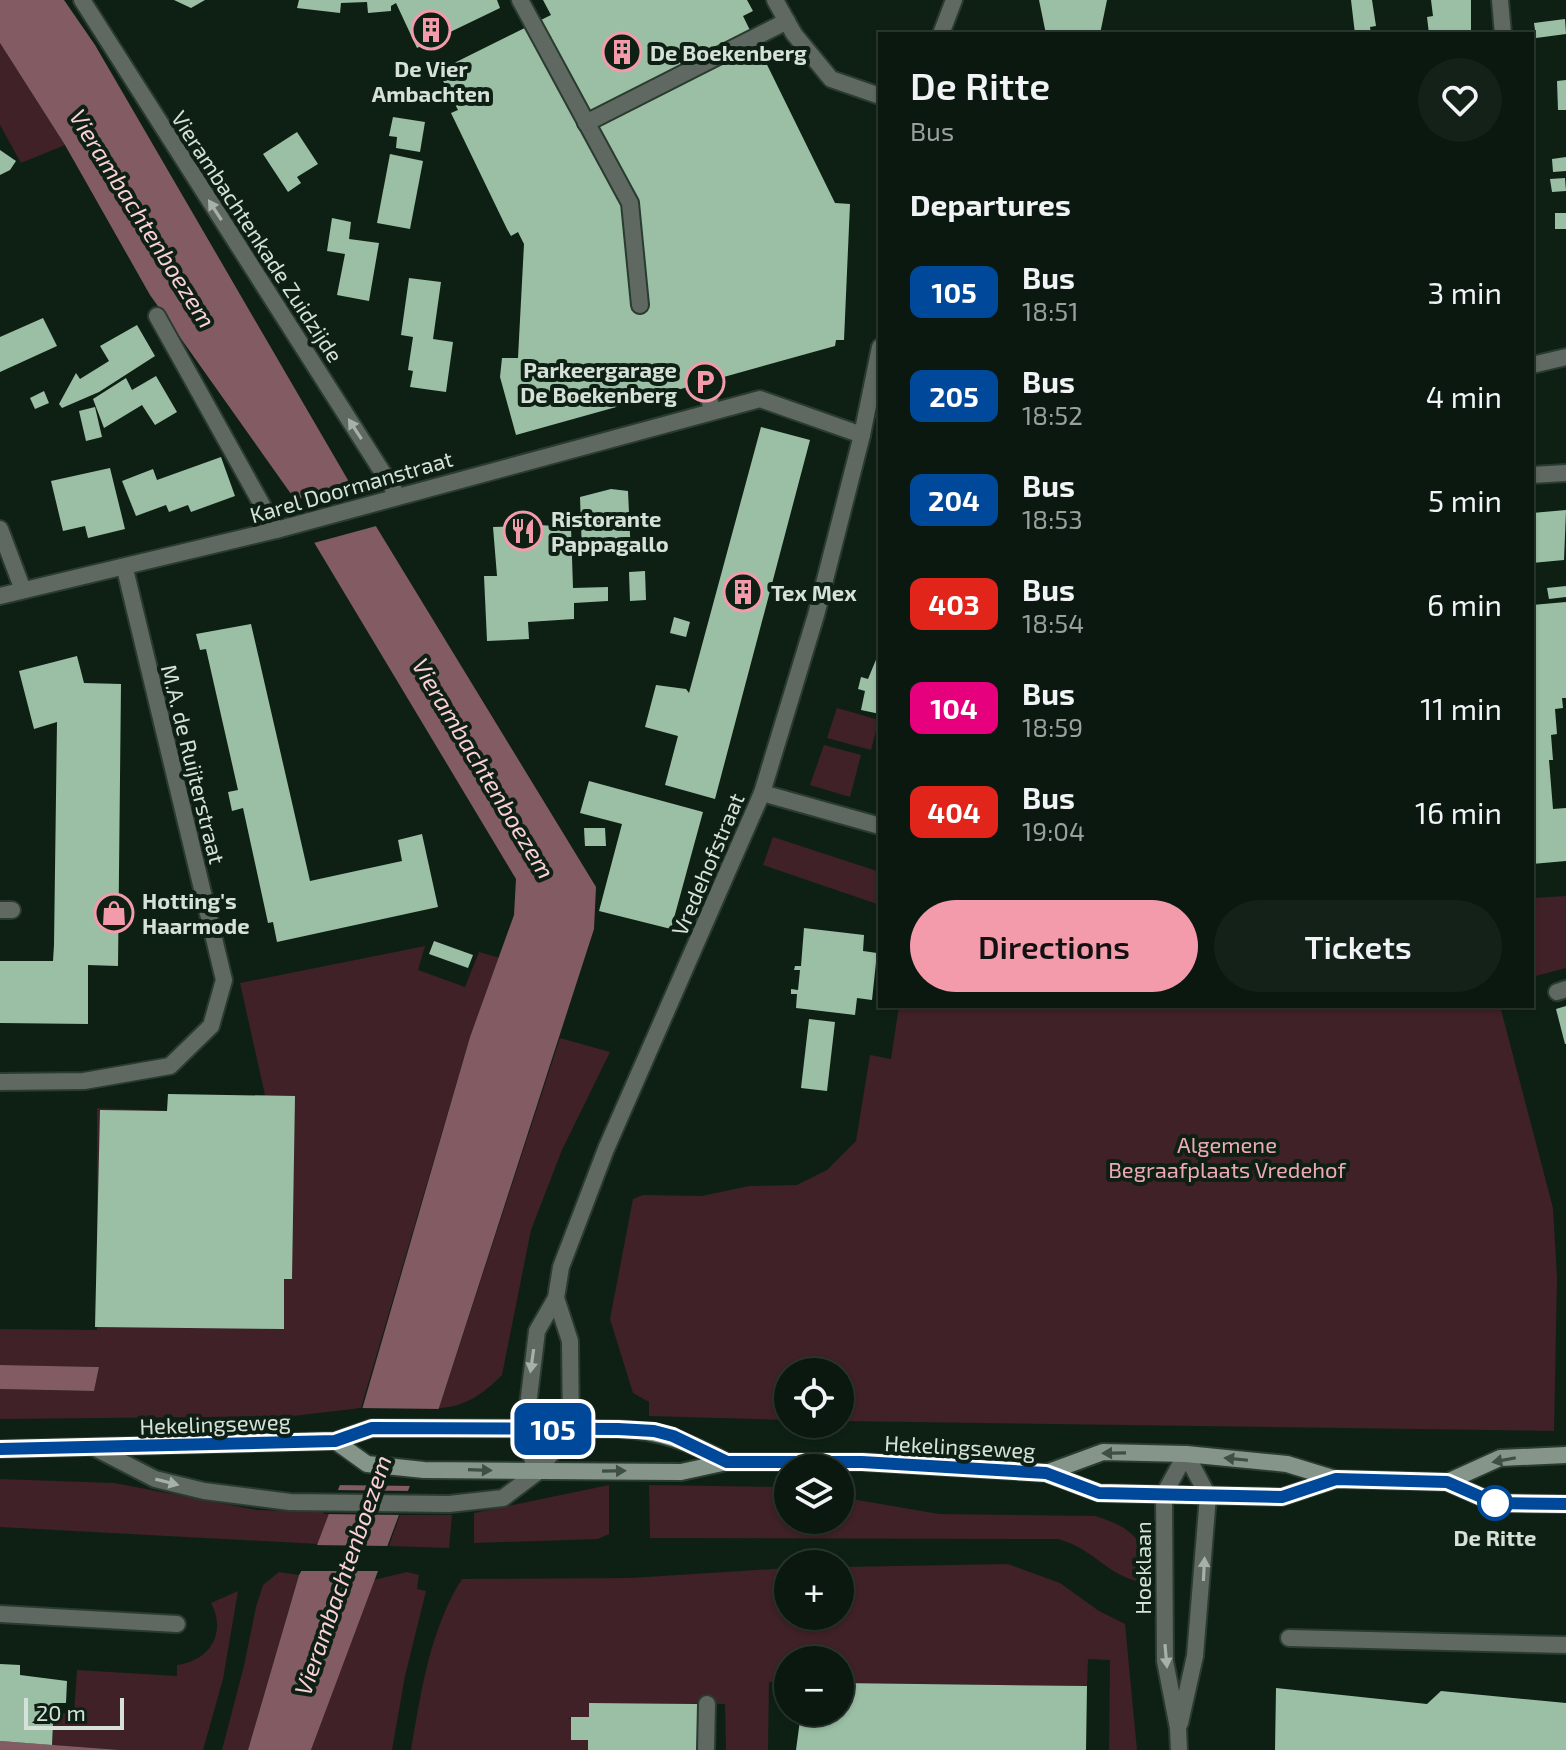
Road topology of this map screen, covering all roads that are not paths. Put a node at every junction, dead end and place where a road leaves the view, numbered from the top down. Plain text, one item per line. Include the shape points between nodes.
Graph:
1 (82, 0) edge
2 (520, 0) edge
3 (775, 0) edge
4 (954, 0) edge
5 (1500, 0) edge
6 (787, 21) junction
7 (942, 32) edge
8 (1503, 32) edge
9 (878, 95) edge
10 (586, 123) junction
11 (640, 305) dead end
12 (157, 316) dead end
13 (878, 357) edge
14 (1566, 357) edge
15 (1534, 365) edge
16 (705, 382) dead end
17 (712, 410) junction
18 (862, 435) junction
19 (1566, 473) edge
20 (1534, 475) edge
21 (397, 495) junction
22 (0, 529) edge
23 (276, 530) junction
24 (125, 569) junction
25 (23, 590) junction
26 (0, 596) edge
27 (762, 793) junction
28 (878, 825) edge
29 (0, 1082) edge
30 (556, 1298) junction
31 (571, 1429) junction
32 (525, 1430) junction
33 (335, 1441) junction
34 (0, 1449) edge
35 (97, 1449) junction
36 (1186, 1454) junction
37 (1566, 1455) edge
38 (727, 1462) junction
39 (536, 1473) junction
40 (1046, 1473) junction
41 (1336, 1479) junction
42 (1447, 1482) junction
43 (1164, 1494) junction
44 (1208, 1496) junction
45 (1566, 1504) edge
46 (0, 1614) edge
47 (177, 1624) dead end
48 (1289, 1638) dead end
49 (1566, 1645) edge
50 (707, 1704) dead end
51 (1178, 1728) junction
52 (706, 1750) edge
53 (1179, 1750) edge

21 -> 1 street, Vierambachtenkade Zuidzijde
2 - 10 street
3 - 6 street
4 - 7 street
5 - 8 street
6 - 9 street via 831,79
6 - 10 street
10 - 11 street via 630,203
12 - 23 street
13 - 18 street, Vredehofstraat
14 - 15 street
16 - 17 street
17 - 18 street, Karel Doormanstraat via 760,399
17 - 21 street, Karel Doormanstraat
18 - 27 street, Vredehofstraat via 816,615
19 - 20 street
21 - 23 street, Karel Doormanstraat
22 - 25 street
23 - 24 street, Karel Doormanstraat
24 - 25 street, Karel Doormanstraat
24 - 29 street, M.A. de Ruijterstraat via 224,980 211,1026 170,1066 84,1081
25 - 26 street, Karel Doormanstraat
27 - 28 street
27 - 30 street, Vredehofstraat via 606,1149 561,1267
30 - 31 street, Vredehofstraat via 570,1341
30 -> 32 street, Vredehofstraat via 537,1331
31 - 32 street, Hekelingseweg
31 - 38 street, Hekelingseweg via 654,1431 691,1442
31 - 39 street
32 - 33 street, Hekelingseweg via 372,1428
32 - 39 street, Vredehofstraat
33 - 35 street, Hekelingseweg
33 -> 39 street, Hekelingseweg via 367,1464
34 - 35 street, Hekelingseweg
35 -> 39 street, Hekelingseweg via 155,1479 290,1502 503,1498
36 -> 40 street, Hekelingseweg via 1103,1452
41 -> 36 street, Hekelingseweg via 1287,1464
36 - 43 street, Hoeklaan
36 - 44 street
37 -> 42 street, Hekelingseweg via 1500,1458
39 -> 38 street, Hekelingseweg via 681,1472
38 - 40 street, Hekelingseweg via 862,1462
40 - 43 street, Hekelingseweg via 1099,1493
41 - 42 street, Hekelingseweg
41 - 44 street, Hekelingseweg via 1282,1497
42 - 45 street, Hekelingseweg via 1495,1503
43 - 44 street, Hekelingseweg
43 -> 51 street, Hoeklaan via 1165,1661
51 -> 44 street, Hoeklaan via 1195,1656
46 - 47 street
48 - 49 street
50 - 52 street
51 - 53 street, Hoeklaan

